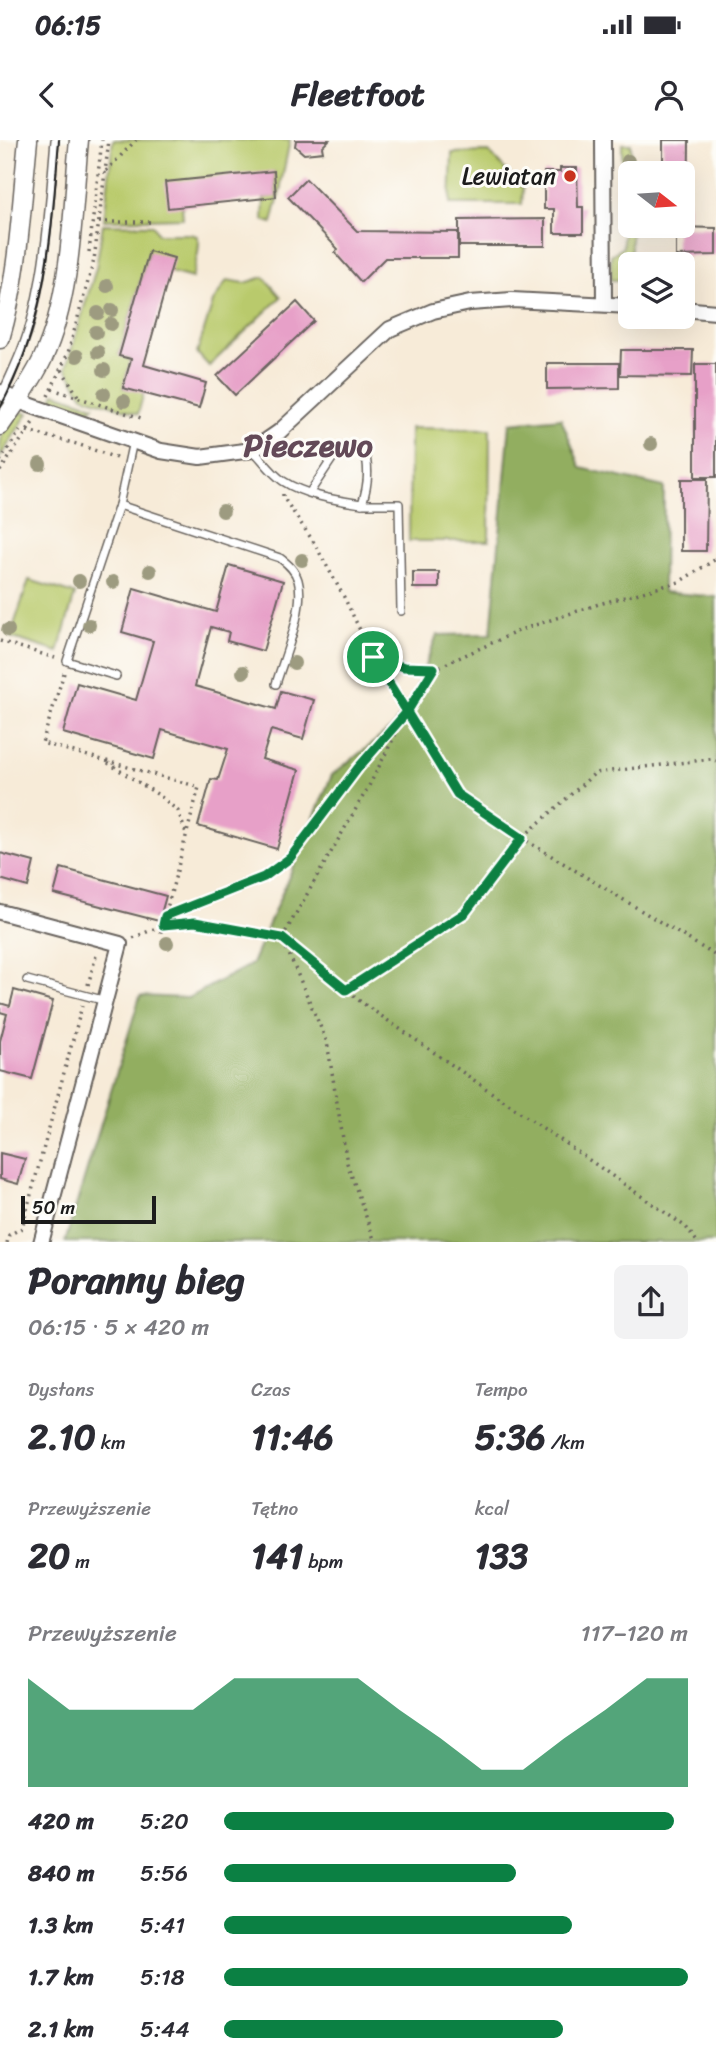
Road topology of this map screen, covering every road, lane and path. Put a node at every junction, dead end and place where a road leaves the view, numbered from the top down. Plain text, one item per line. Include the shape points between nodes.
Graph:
1 (28, 140) edge
2 (55, 140) edge
3 (79, 140) edge
4 (136, 140) edge
5 (603, 140) edge
6 (104, 173) dead end
7 (99, 222) dead end
8 (153, 222) dead end
9 (604, 304) junction
10 (618, 305) edge
11 (695, 310) edge
12 (716, 312) edge
13 (0, 339) edge
14 (61, 369) dead end
15 (52, 389) dead end
16 (5, 396) edge
17 (79, 398) junction
18 (37, 416) dead end
19 (141, 418) dead end
20 (25, 423) dead end
21 (0, 426) edge
22 (27, 431) junction
23 (133, 440) junction
24 (253, 450) junction
25 (120, 459) dead end
26 (0, 461) edge
27 (0, 471) edge
28 (283, 481) junction
29 (310, 492) junction
30 (362, 504) junction
31 (119, 505) junction
32 (716, 559) edge
33 (401, 611) dead end
34 (0, 641) edge
35 (373, 657) junction
36 (68, 661) junction
37 (434, 668) junction
38 (116, 676) dead end
39 (276, 684) dead end
40 (407, 712) junction
41 (103, 760) junction
42 (716, 761) edge
43 (186, 834) junction
44 (522, 838) junction
45 (0, 912) edge
46 (165, 916) junction
47 (163, 925) junction
48 (160, 935) dead end
49 (282, 938) junction
50 (100, 939) junction
51 (120, 944) junction
52 (716, 956) edge
53 (27, 980) dead end
54 (346, 990) junction
55 (85, 995) junction
56 (107, 1001) junction
57 (7, 1242) edge
58 (41, 1242) edge
59 (371, 1242) edge
60 (698, 1242) edge

1 - 13 street via 16,261
2 - 16 lane via 41,280
3 - 16 street via 59,314 42,361
4 - 6 path
5 - 9 street
7 - 8 path
9 - 10 street
9 - 24 street via 512,300 433,311 390,329 279,432
11 - 12 street
14 - 17 path
15 - 17 path
16 - 21 street
16 - 23 street
17 - 19 path
18 - 22 path
20 - 26 path
22 - 25 path
22 - 27 path
23 - 24 street via 161,451 200,457
23 - 31 lane
24 - 28 lane
28 - 29 lane
28 - 35 path via 283,497 325,563
29 - 30 lane
29 - 30 lane via 340,447 363,447 368,460
30 - 33 lane via 399,504
31 - 36 lane
31 - 39 lane via 280,558 291,566 298,580 298,611
32 - 37 path via 679,582 523,629
34 - 36 path
35 - 37 path via 404,667
35 - 40 path
36 - 38 lane
36 - 41 path via 42,743
37 - 40 path
40 - 44 path via 457,794
40 - 46 path via 290,858 264,877
40 - 49 path
41 - 43 path via 178,811
41 - 43 path via 199,787
42 - 44 path via 595,773
43 - 46 path
44 - 52 path
44 - 54 path via 465,913
45 - 50 street
46 - 47 path
47 - 48 path
47 - 49 path via 195,922
47 - 51 path
49 - 54 path
49 - 59 path via 327,1042 347,1163 374,1239
50 - 51 street
50 - 55 path
51 - 56 street
53 - 55 lane
54 - 60 path via 686,1227
55 - 56 lane
55 - 57 path via 23,1228 9,1235
56 - 58 street

